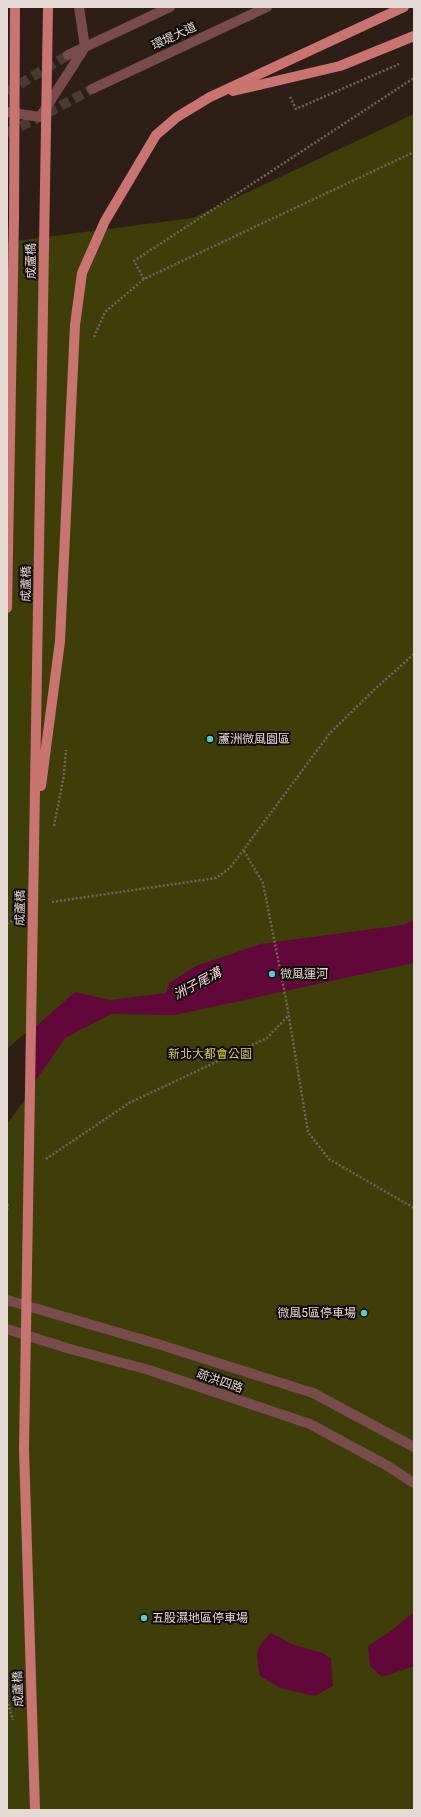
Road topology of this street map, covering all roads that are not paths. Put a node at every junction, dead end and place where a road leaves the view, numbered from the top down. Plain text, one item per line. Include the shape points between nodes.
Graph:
1 (15, 7) edge
2 (48, 7) edge
3 (79, 7) edge
4 (170, 7) edge
5 (266, 7) edge
6 (404, 7) edge
7 (414, 36) edge
8 (85, 47) junction
9 (68, 55) tunnel mouth
10 (92, 89) tunnel mouth
11 (210, 97) junction
12 (7, 112) edge
13 (7, 608) edge
14 (32, 958) junction
15 (7, 1300) edge
16 (7, 1329) edge
17 (414, 1447) edge
18 (414, 1483) edge
19 (35, 1810) edge

1 - 13 main road, 成蘆橋, bridge
2 - 14 main road, 成蘆橋, bridge
3 - 8 street
4 - 8 street
5 - 10 street, 環堤大道
6 - 11 main road, bridge
7 - 11 main road, bridge via 340,66
8 - 9 street
8 - 12 street via 40,117
11 - 14 main road, bridge via 156,135 105,221 82,273 74,325 60,641 39,802
14 - 19 main road, 成蘆橋, bridge via 24,1449
15 - 17 street, 疏洪四路 via 313,1393
16 - 18 street, 疏洪四路 via 149,1370 310,1424

